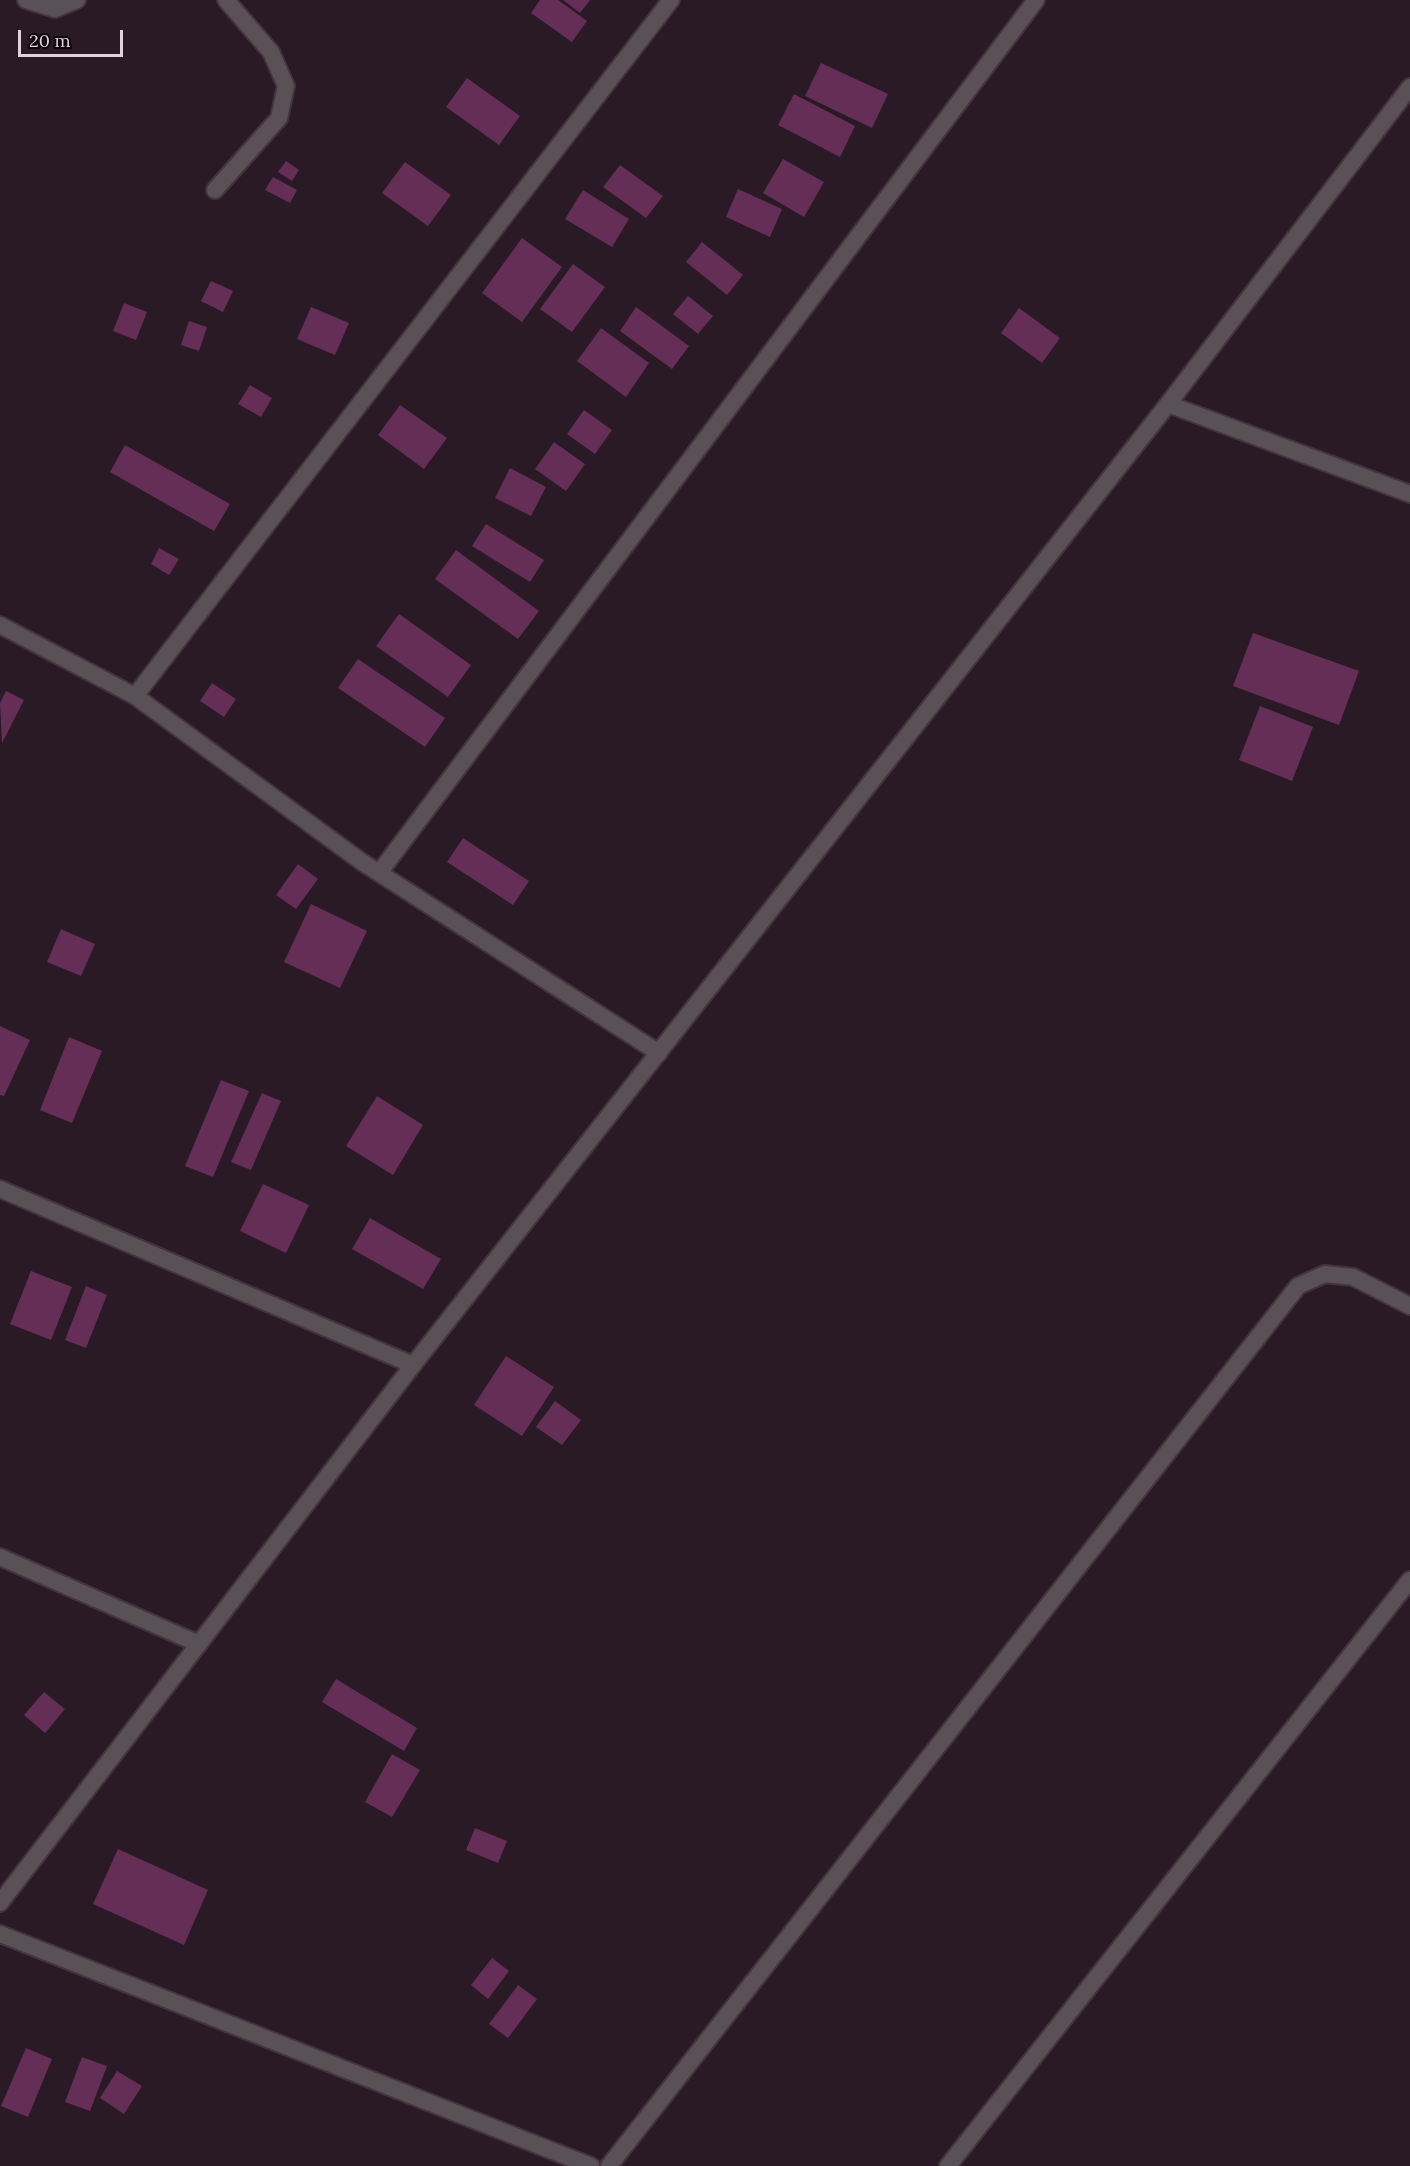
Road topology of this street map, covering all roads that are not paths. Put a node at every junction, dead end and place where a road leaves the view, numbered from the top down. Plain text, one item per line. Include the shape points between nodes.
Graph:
1 (26, 0) edge
2 (77, 0) edge
3 (226, 0) edge
4 (670, 0) edge
5 (1036, 0) edge
6 (1410, 87) edge
7 (215, 190) dead end
8 (1168, 404) junction
9 (1410, 494) edge
10 (0, 626) edge
11 (135, 696) junction
12 (379, 873) junction
13 (659, 1053) junction
14 (0, 1190) edge
15 (1410, 1306) edge
16 (413, 1365) junction
17 (0, 1557) edge
18 (1410, 1580) edge
19 (199, 1644) junction
20 (0, 1903) edge
21 (0, 1934) edge
22 (580, 2164) edge
23 (609, 2166) edge
24 (948, 2166) edge

1 - 2 street via 55,9
3 - 7 street via 271,52 286,86 279,118
4 - 11 street
5 - 12 street
6 - 8 street
8 - 9 street
8 - 13 street
10 - 11 street
11 - 12 street
12 - 13 street
13 - 16 street
14 - 16 street
15 - 23 street via 1353,1277 1325,1274 1298,1286
16 - 19 street
17 - 19 street
18 - 24 street
19 - 20 street
21 - 22 street

